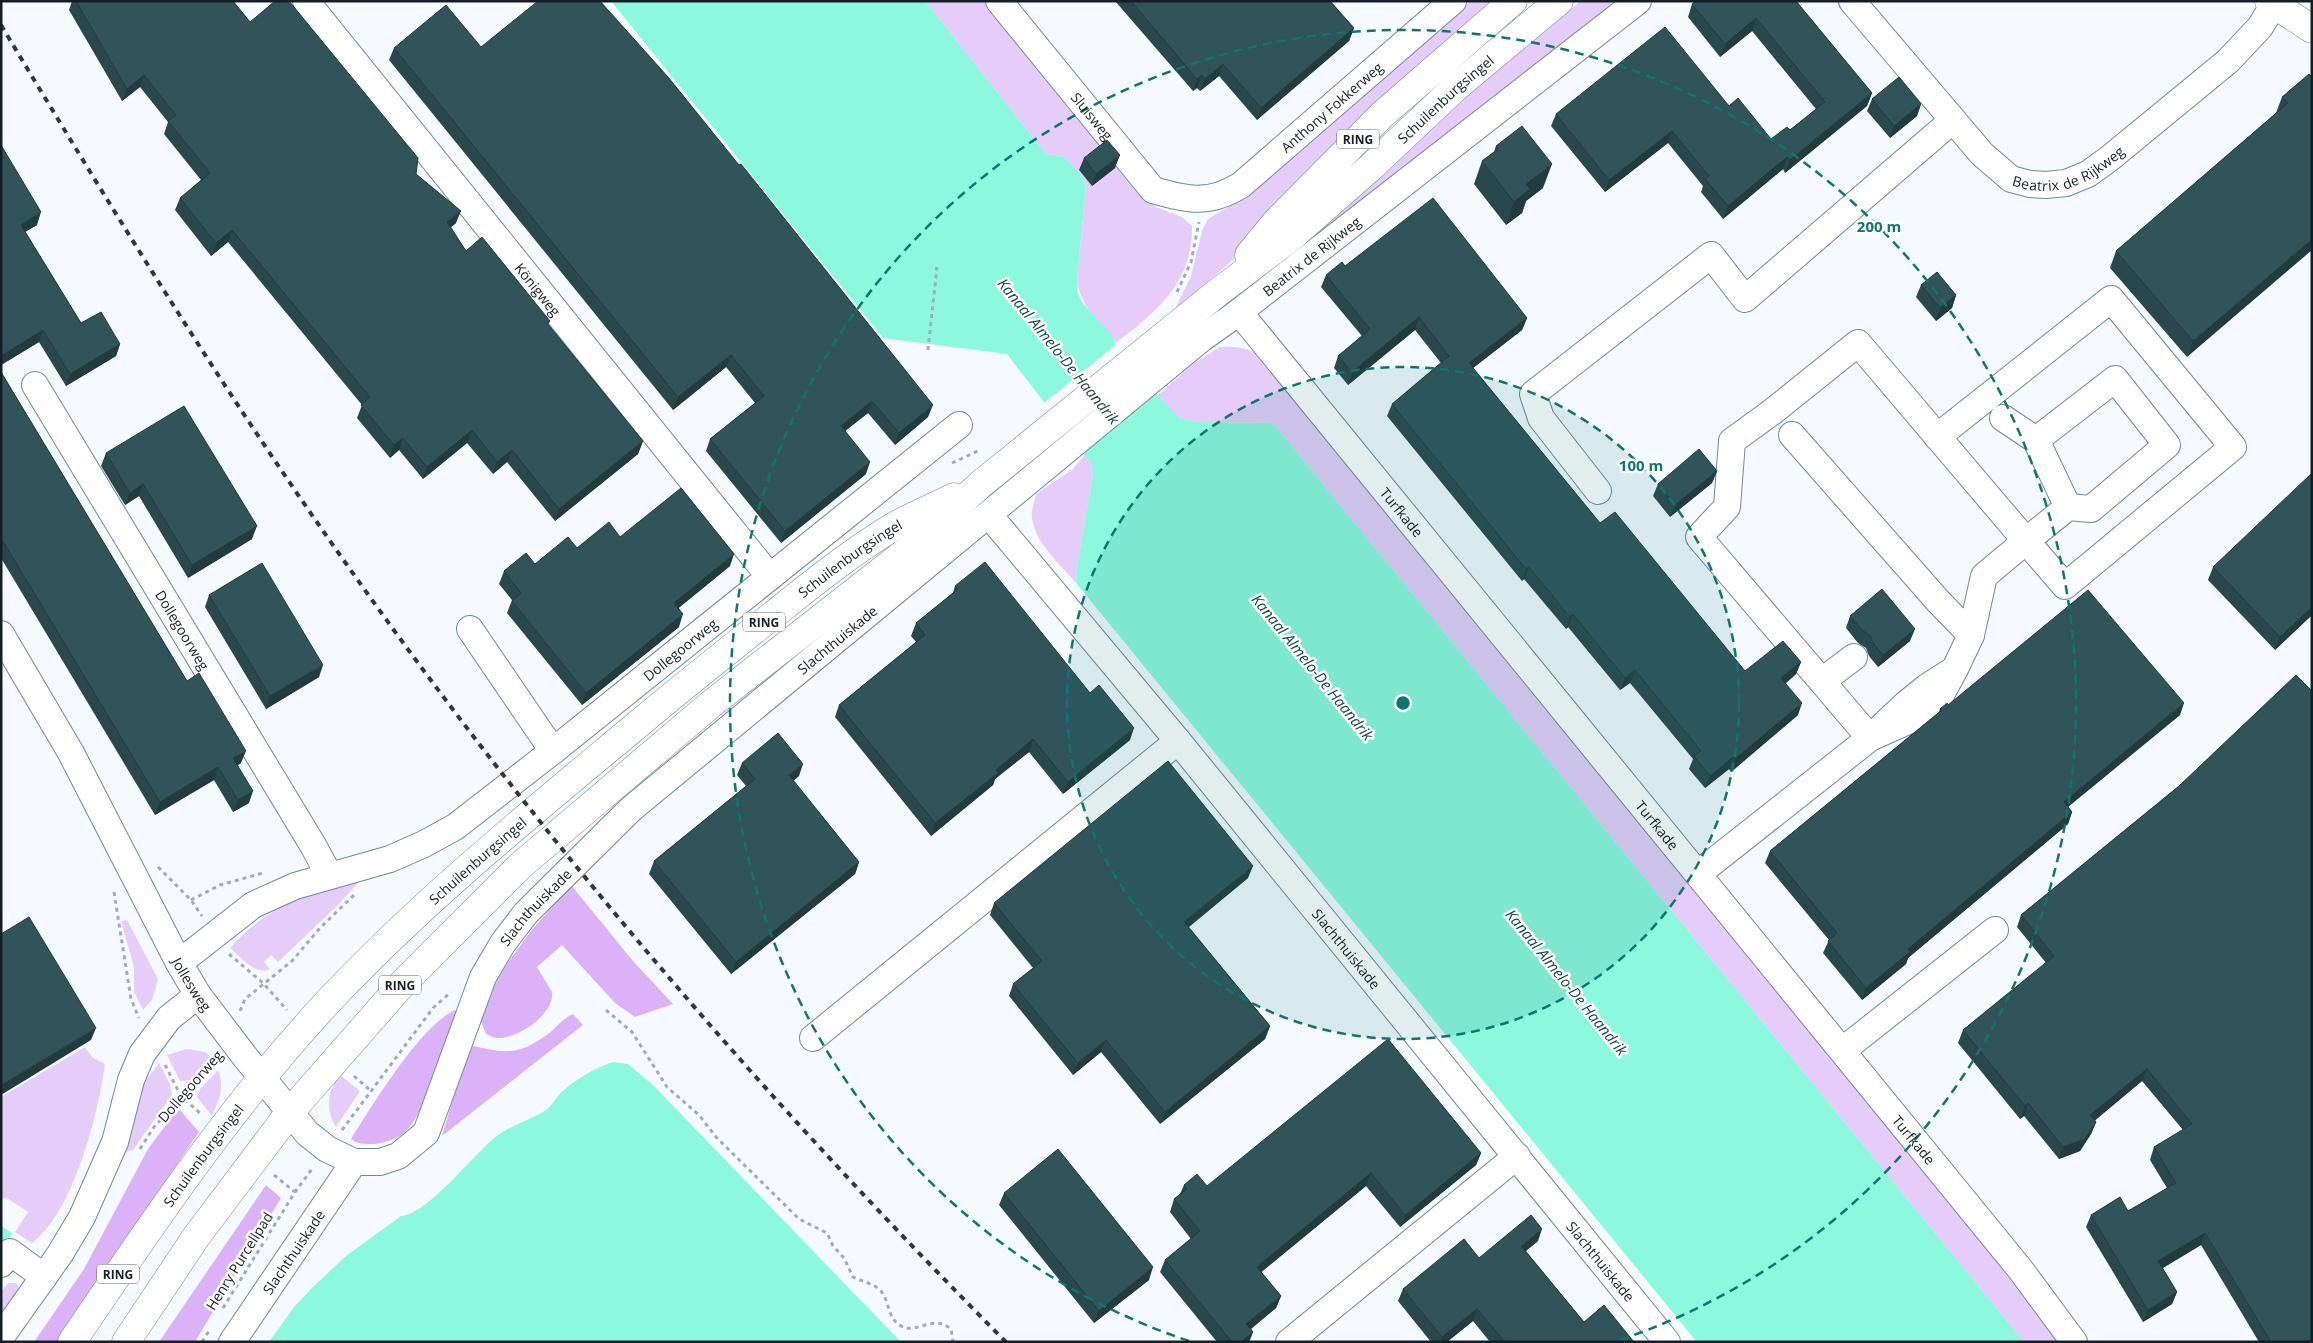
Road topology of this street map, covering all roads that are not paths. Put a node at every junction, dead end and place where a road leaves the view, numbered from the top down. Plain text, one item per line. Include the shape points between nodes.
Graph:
1 (306, 1) edge
2 (999, 1) edge
3 (1452, 1) edge
4 (1513, 1) edge
5 (1559, 1) edge
6 (1638, 1) edge
7 (1852, 1) edge
8 (2273, 2) edge
9 (2312, 29) edge
10 (1953, 120) junction
11 (1204, 200) joint
12 (1217, 293) junction
13 (1239, 312) junction
14 (1148, 366) junction
15 (35, 385) dead end
16 (2003, 418) dead end
17 (958, 425) dead end
18 (1792, 435) dead end
19 (1060, 436) junction
20 (1937, 437) junction
21 (2036, 440) junction
22 (982, 483) junction
23 (1598, 491) dead end
24 (2068, 507) junction
25 (990, 514) junction
26 (2026, 541) junction
27 (770, 577) junction
28 (470, 629) dead end
29 (1, 634) edge
30 (1971, 635) junction
31 (1854, 657) dead end
32 (1822, 681) junction
33 (1870, 738) junction
34 (1178, 741) junction
35 (553, 751) junction
36 (1699, 873) junction
37 (329, 875) junction
38 (1995, 930) dead end
39 (179, 963) junction
40 (198, 995) junction
41 (813, 1038) dead end
42 (1843, 1050) junction
43 (262, 1077) junction
44 (290, 1112) junction
45 (1517, 1156) junction
46 (354, 1162) junction
47 (1, 1264) edge
48 (44, 1277) junction
49 (222, 1333) edge
50 (1, 1337) edge
51 (72, 1342) edge
52 (126, 1342) edge
53 (1289, 1342) edge
54 (1667, 1342) edge
55 (2074, 1342) edge

1 - 27 street, Königweg
2 - 11 street, Sluisweg via 1153,190 1183,199
3 - 11 street, Anthony Fokkerweg via 1241,185 1226,195
4 - 12 main road, Schuilenburgsingel / RING via 1383,114 1276,222
5 - 12 main road, Schuilenburgsingel / RING via 1456,87 1290,238
6 - 13 street, Beatrix de Rijkweg
7 - 10 street, Beatrix de Rijkweg
8 - 9 main road
8 - 10 street, Beatrix de Rijkweg via 2260,27 2228,61 2110,158 2088,174 2066,183 2030,184 2011,179 1982,154
10 - 23 street via 1745,299 1711,255 1533,394 1542,418
12 - 14 main road, Schuilenburgsingel / RING
13 - 14 street, Beatrix de Rijkweg via 1201,339
13 - 36 street, Turfkade
14 - 19 main road, Schuilenburgsingel / RING
15 - 37 street, Dollegoorweg
16 - 21 street
17 - 27 street, Dollegoorweg
18 - 30 street
19 - 22 main road, Schuilenburgsingel / RING
19 - 25 street
20 - 26 street
20 - 26 street via 2111,299 2233,447 2065,586
20 - 32 street via 1858,343 1732,441 1727,507 1699,537
21 - 24 street
21 - 24 street via 2115,379 2167,445 2091,509
22 - 43 main road, Schuilenburgsingel / RING via 895,526 835,566 696,676 407,924 326,1004
22 - 44 main road, Schuilenburgsingel / RING via 912,548 711,704 520,866 404,982
24 - 26 street
25 - 34 street, Slachthuiskade
25 - 46 street, Slachthuiskade via 631,809 526,913 503,943 484,977 426,1134 398,1156 380,1162
26 - 30 street via 1984,576
27 - 35 street, Dollegoorweg
28 - 35 street
29 - 39 street, Jollesweg via 71,752
30 - 33 street via 1955,669 1932,693
31 - 32 street
32 - 33 street
33 - 36 street
34 - 41 street
34 - 45 street, Slachthuiskade
35 - 37 street, Dollegoorweg via 480,808 424,844 390,859
36 - 42 street, Turfkade
37 - 39 street, Dollegoorweg via 254,905
38 - 42 street
39 - 40 street, Jollesweg
40 - 43 street, Jollesweg
40 - 48 street via 169,1018 151,1040 131,1080 115,1142 99,1182 78,1225
42 - 55 street, Turfkade via 2020,1268
43 - 44 street, Jollesweg
43 - 51 main road, Schuilenburgsingel / RING via 164,1206
44 - 46 street, Slachthuiskade via 307,1133 327,1149
44 - 52 main road, Schuilenburgsingel / RING via 196,1238
45 - 53 street
45 - 54 street, Slachthuiskade
46 - 49 street, Slachthuiskade
47 - 48 street via 10,1252
48 - 50 street

